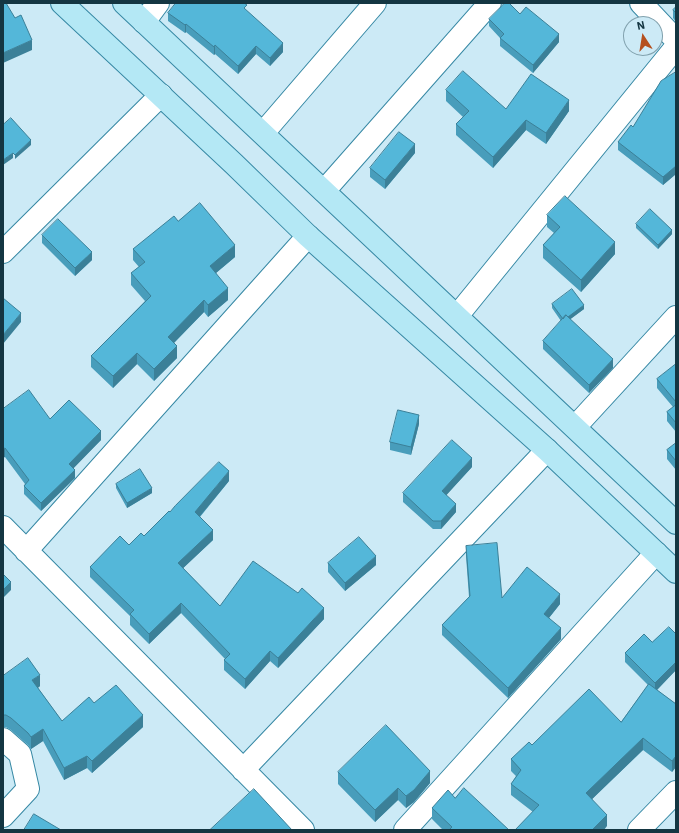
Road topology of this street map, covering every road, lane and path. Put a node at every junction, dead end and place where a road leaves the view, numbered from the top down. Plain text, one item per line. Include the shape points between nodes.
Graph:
1 (62, 3) edge
2 (124, 3) edge
3 (158, 3) edge
4 (375, 3) edge
5 (490, 3) edge
6 (641, 3) edge
7 (144, 22) junction
8 (676, 40) edge
9 (676, 47) edge
10 (161, 95) junction
11 (263, 133) junction
12 (324, 191) junction
13 (308, 236) junction
14 (3, 252) edge
15 (457, 316) junction
16 (676, 317) edge
17 (575, 427) junction
18 (548, 450) junction
19 (676, 523) edge
20 (3, 527) edge
21 (26, 551) junction
22 (656, 552) junction
23 (676, 572) edge
24 (3, 739) edge
25 (244, 770) junction
26 (676, 792) edge
27 (3, 816) edge
28 (303, 830) edge
29 (405, 830) edge
30 (639, 830) edge

1 - 10 main road
2 - 7 main road
3 - 7 street
4 - 11 street
5 - 12 street
6 - 8 street
7 - 11 main road
9 - 15 street
10 - 13 main road
10 - 14 street
11 - 12 main road
12 - 15 main road
13 - 18 main road
13 - 21 street
15 - 17 main road
16 - 17 street
17 - 19 main road
18 - 22 main road
18 - 25 street
20 - 21 street
21 - 25 street
22 - 23 main road
22 - 29 street
24 - 27 street via 20,754 28,789
25 - 28 street
26 - 30 street

